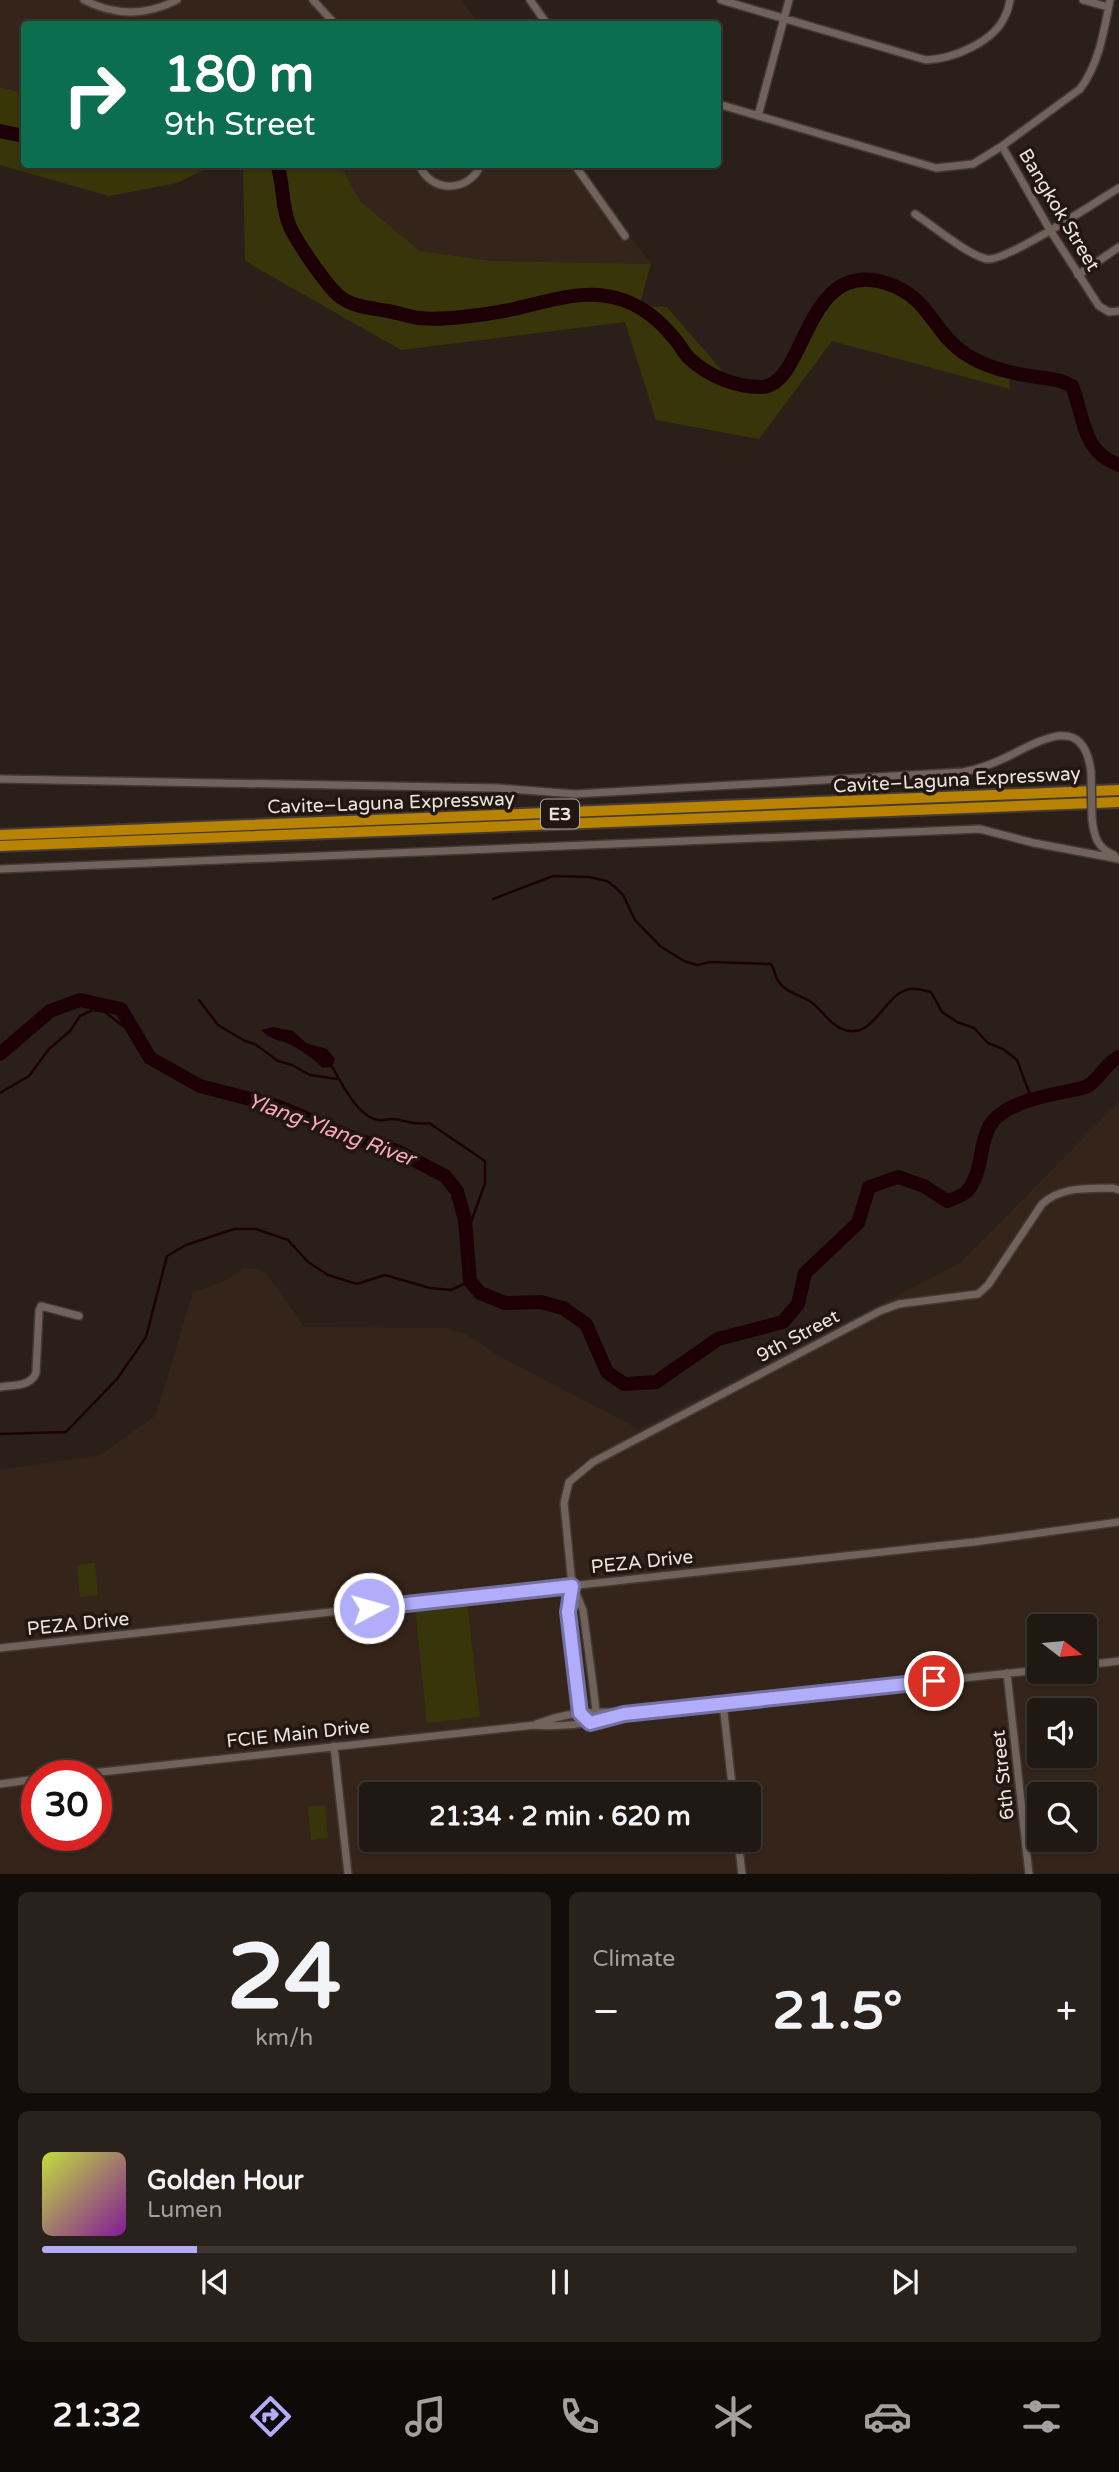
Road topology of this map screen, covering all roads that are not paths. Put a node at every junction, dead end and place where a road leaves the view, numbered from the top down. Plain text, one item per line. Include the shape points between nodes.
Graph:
1 (83, 0) edge
2 (177, 0) edge
3 (313, 0) edge
4 (530, 0) edge
5 (721, 0) edge
6 (789, 0) edge
7 (1010, 0) edge
8 (1083, 0) edge
9 (1109, 4) edge
10 (783, 19) junction
11 (332, 21) edge
12 (545, 21) edge
13 (721, 105) edge
14 (758, 116) junction
15 (1002, 146) junction
16 (422, 168) edge
17 (478, 168) edge
18 (577, 168) edge
19 (1119, 188) edge
20 (915, 214) dead end
21 (1050, 230) junction
22 (625, 236) dead end
23 (1119, 247) edge
24 (1078, 275) junction
25 (1119, 312) edge
26 (0, 779) edge
27 (1119, 790) edge
28 (1119, 802) edge
29 (0, 835) edge
30 (0, 846) edge
31 (1119, 858) edge
32 (0, 869) edge
33 (1119, 1190) edge
34 (79, 1316) dead end
35 (0, 1387) edge
36 (1119, 1522) edge
37 (572, 1586) junction
38 (0, 1648) edge
39 (1119, 1661) edge
40 (1097, 1664) edge
41 (1027, 1671) edge
42 (1007, 1673) junction
43 (723, 1704) junction
44 (596, 1711) junction
45 (580, 1713) junction
46 (624, 1714) junction
47 (590, 1723) junction
48 (535, 1725) junction
49 (334, 1746) junction
50 (112, 1771) edge
51 (21, 1781) edge
52 (732, 1782) edge
53 (0, 1784) edge
54 (739, 1852) edge
55 (348, 1874) edge
56 (742, 1874) edge
57 (1029, 1874) edge

1 - 2 street via 120,12 154,10
3 - 11 street
4 - 12 street
5 - 10 street
6 - 10 street
7 - 10 street via 998,28 940,60 926,60
8 - 9 street
9 - 15 street via 1089,78 1070,99
10 - 14 street
13 - 14 street
14 - 15 street via 936,168 973,164
15 - 21 street, Bangkok Street
16 - 17 street via 429,180 450,187 471,180
18 - 22 street
19 - 21 street
20 - 21 street via 986,259 995,260
21 - 24 street, Bangkok Street
23 - 24 street
24 - 25 street, Bangkok Street via 1102,309
26 - 31 street, bridge via 498,788 575,794 963,772 1061,735 1074,738 1088,755 1098,844
27 - 29 highway, Cavite–Laguna Expressway / E3
28 - 30 highway, Cavite–Laguna Expressway / E3
31 - 32 street via 1034,844 980,829
33 - 37 street, 9th Street via 1061,1191 1051,1196 978,1294 880,1311 575,1475 564,1503
34 - 35 street via 41,1306 33,1378 28,1383
36 - 37 street, PEZA Drive
37 - 38 street, PEZA Drive
37 - 44 street, 9th Street via 583,1611
37 - 45 street, 9th Street via 568,1612
39 - 40 street
41 - 42 street, FCIE Main Drive
42 - 43 street, FCIE Main Drive
42 - 57 street, 6th Street
43 - 46 street, FCIE Main Drive
43 - 52 street
44 - 45 street, FCIE Main Drive
44 - 46 street, FCIE Main Drive
44 - 47 street
45 - 47 street
45 - 48 street, FCIE Main Drive
46 - 47 street, FCIE Main Drive
47 - 48 street, FCIE Main Drive
48 - 49 street, FCIE Main Drive
49 - 50 street, FCIE Main Drive
49 - 55 street
51 - 53 street
54 - 56 street

